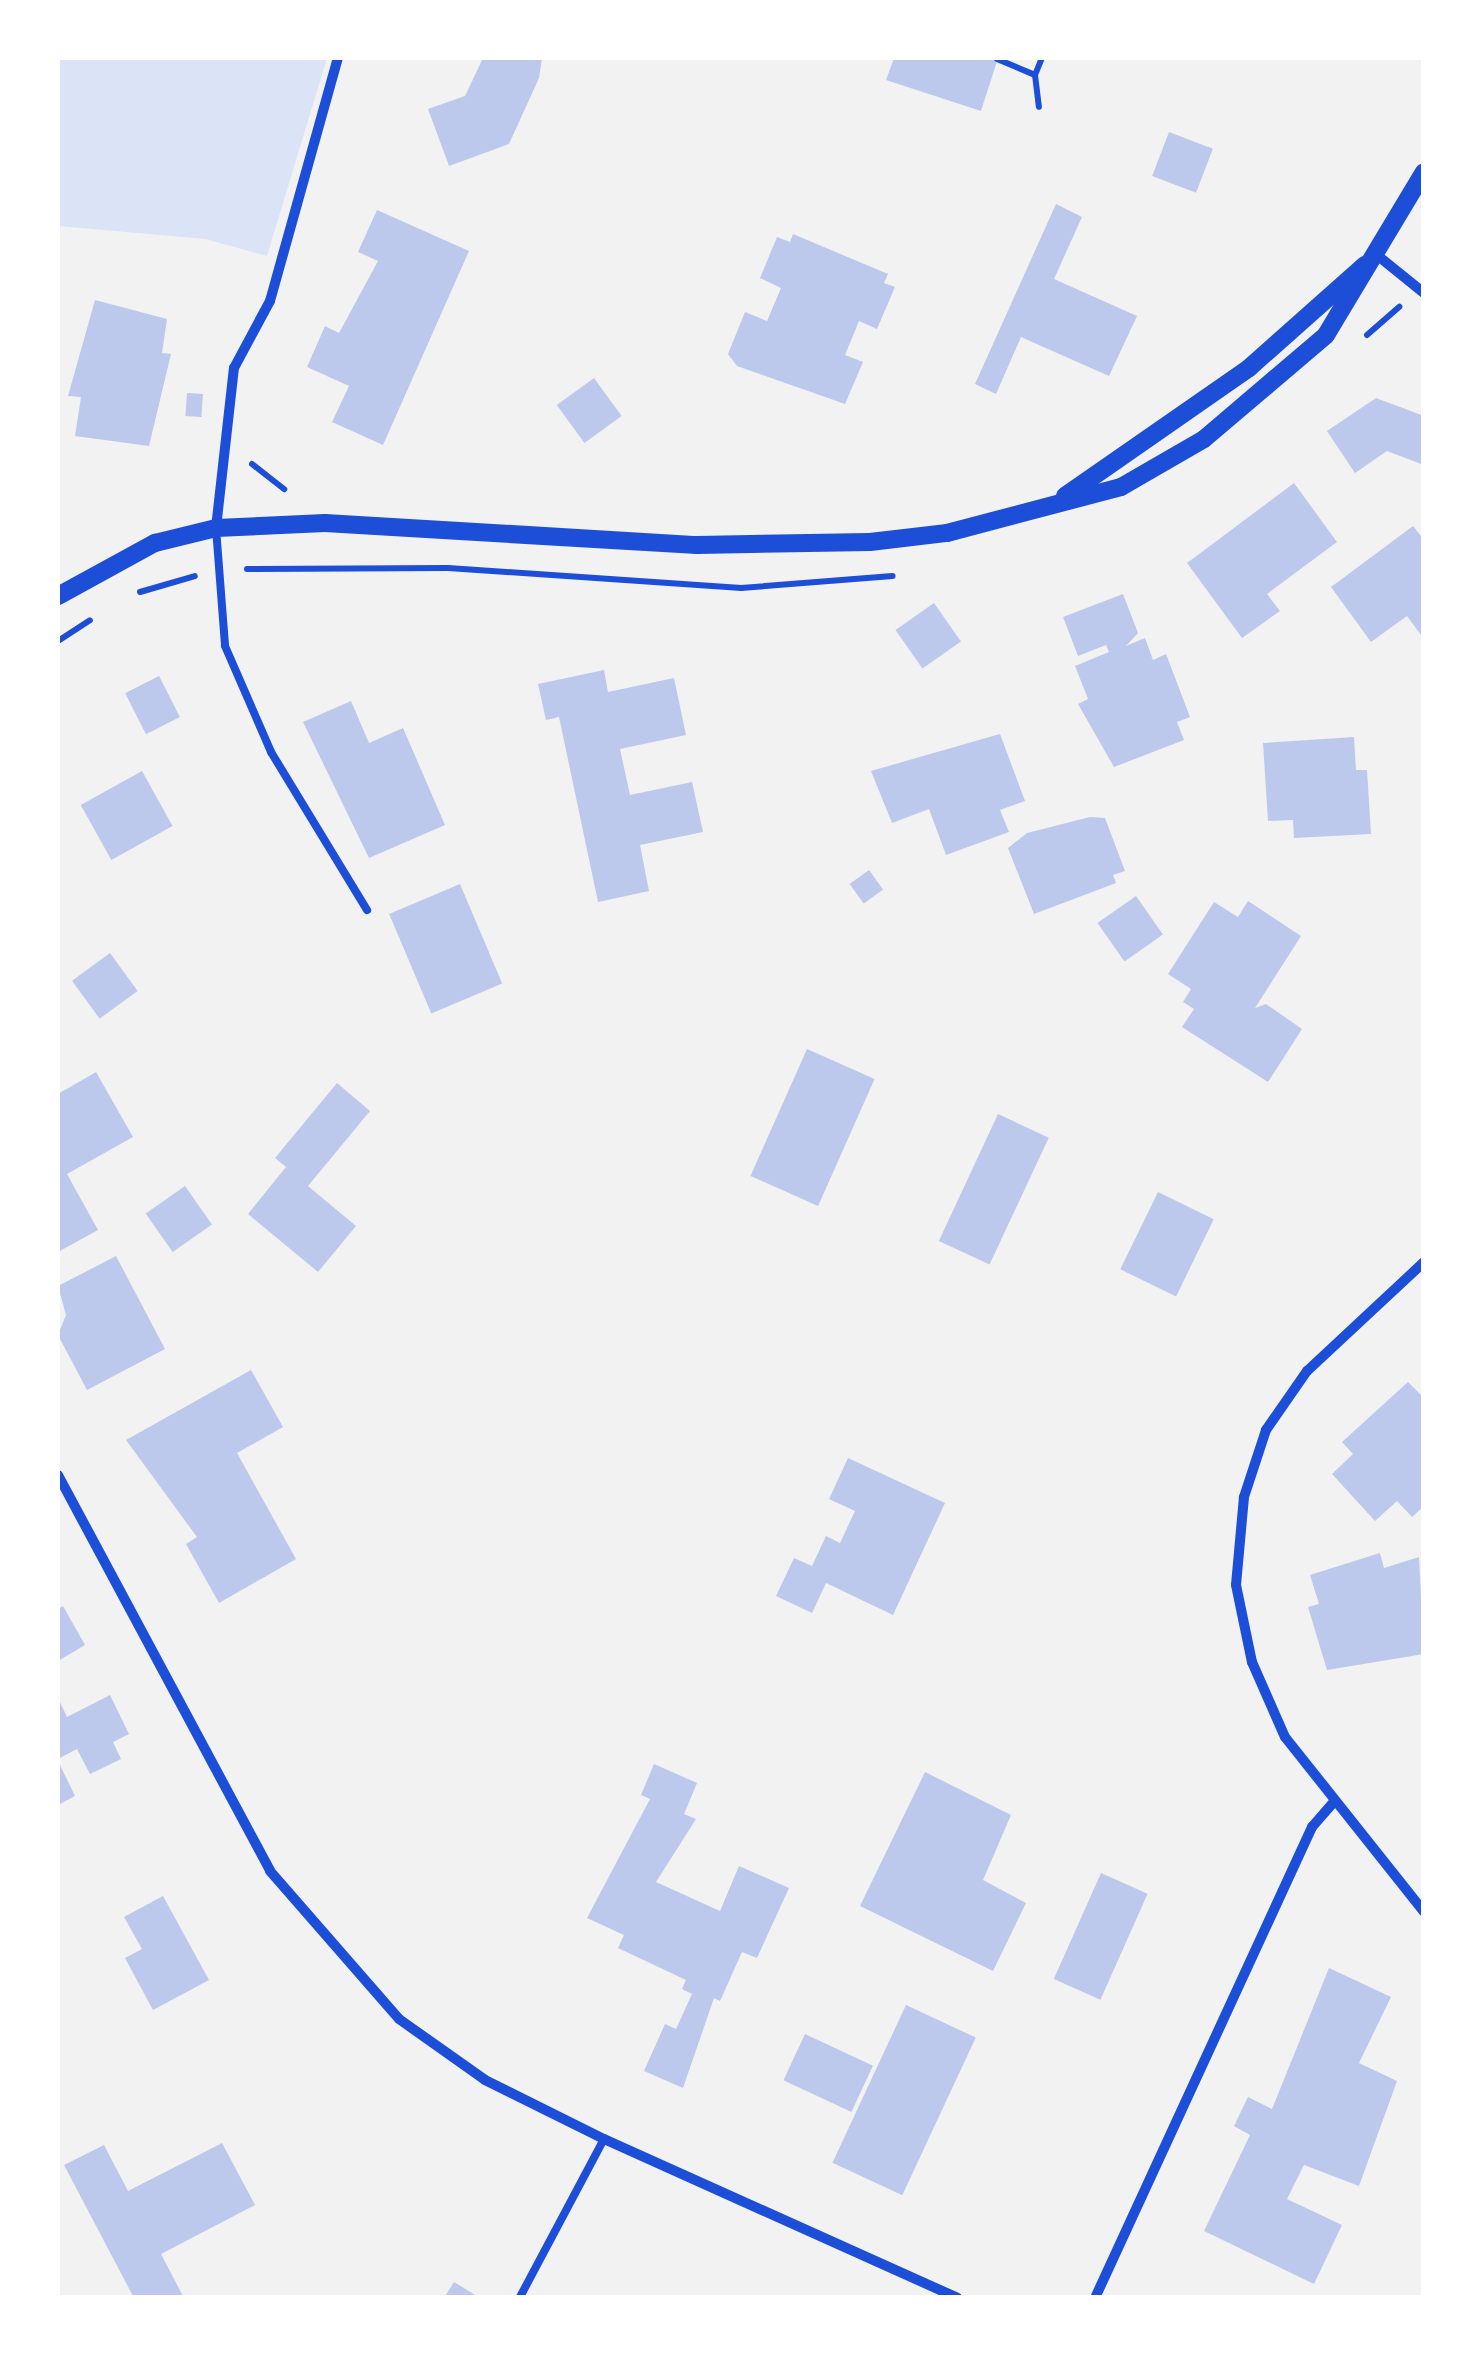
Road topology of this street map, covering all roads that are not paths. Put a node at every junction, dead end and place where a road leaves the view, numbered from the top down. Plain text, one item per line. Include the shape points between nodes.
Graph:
1 (338, 58) edge
2 (1424, 172) edge
3 (1377, 255) junction
4 (1424, 293) edge
5 (1060, 500) junction
6 (216, 528) junction
7 (58, 596) edge
8 (367, 910) dead end
9 (1424, 1262) edge
10 (58, 1476) edge
11 (1333, 1803) junction
12 (1424, 1912) edge
13 (604, 2139) junction
14 (520, 2297) edge
15 (957, 2298) edge
16 (1094, 2298) edge

1 - 6 street via 270,301 234,368
2 - 3 street
3 - 4 street
3 - 5 street via 1249,368
3 - 5 street via 1326,334 1204,440 1120,487
5 - 6 street via 947,533 795,545 325,523
6 - 7 street via 155,543
6 - 8 lane via 225,646 271,752
9 - 11 street via 1306,1371 1266,1430 1244,1497 1236,1585 1252,1662 1285,1737
10 - 13 street via 270,1871 327,1946 399,2019 485,2080
11 - 12 street
11 - 16 street via 1312,1828
13 - 14 lane
13 - 15 street

